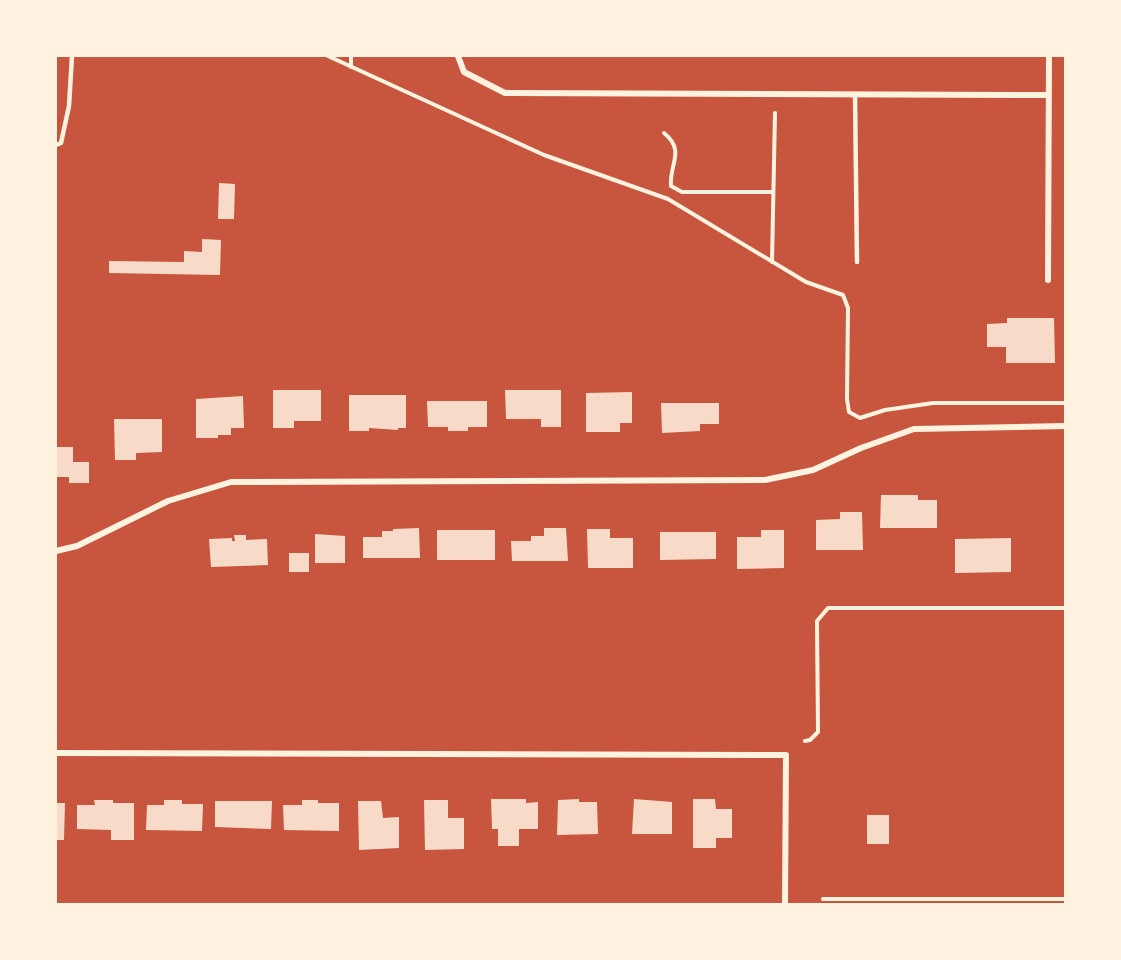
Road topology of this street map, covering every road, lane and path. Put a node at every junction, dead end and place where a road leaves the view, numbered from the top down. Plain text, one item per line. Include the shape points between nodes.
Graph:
1 (72, 56) edge
2 (328, 56) edge
3 (351, 56) edge
4 (458, 56) edge
5 (1049, 56) edge
6 (351, 67) junction
7 (855, 94) junction
8 (1049, 95) junction
9 (775, 113) dead end
10 (664, 133) dead end
11 (56, 145) edge
12 (675, 190) junction
13 (773, 192) junction
14 (668, 199) junction
15 (772, 262) junction
16 (857, 262) dead end
17 (1048, 280) dead end
18 (1065, 403) edge
19 (1065, 426) edge
20 (56, 551) edge
21 (1065, 608) edge
22 (805, 741) dead end
23 (56, 753) edge
24 (823, 899) dead end
25 (1065, 899) edge
26 (785, 904) edge

1 - 11 lane via 69,106 61,143
2 - 6 path
3 - 6 path
4 - 7 street via 464,72 505,93
5 - 8 street
6 - 14 path via 543,155
7 - 8 street
7 - 16 lane
8 - 17 street
9 - 13 path
10 - 12 path via 677,151 671,178
12 - 13 path
12 - 14 path
13 - 15 path
14 - 15 path
15 - 18 path via 847,300 847,399 853,416 860,418 933,403
19 - 20 street via 914,429 813,470 765,480 231,482 168,501 77,546
21 - 22 path via 828,608 817,621 818,732
23 - 26 street via 786,755
24 - 25 path

